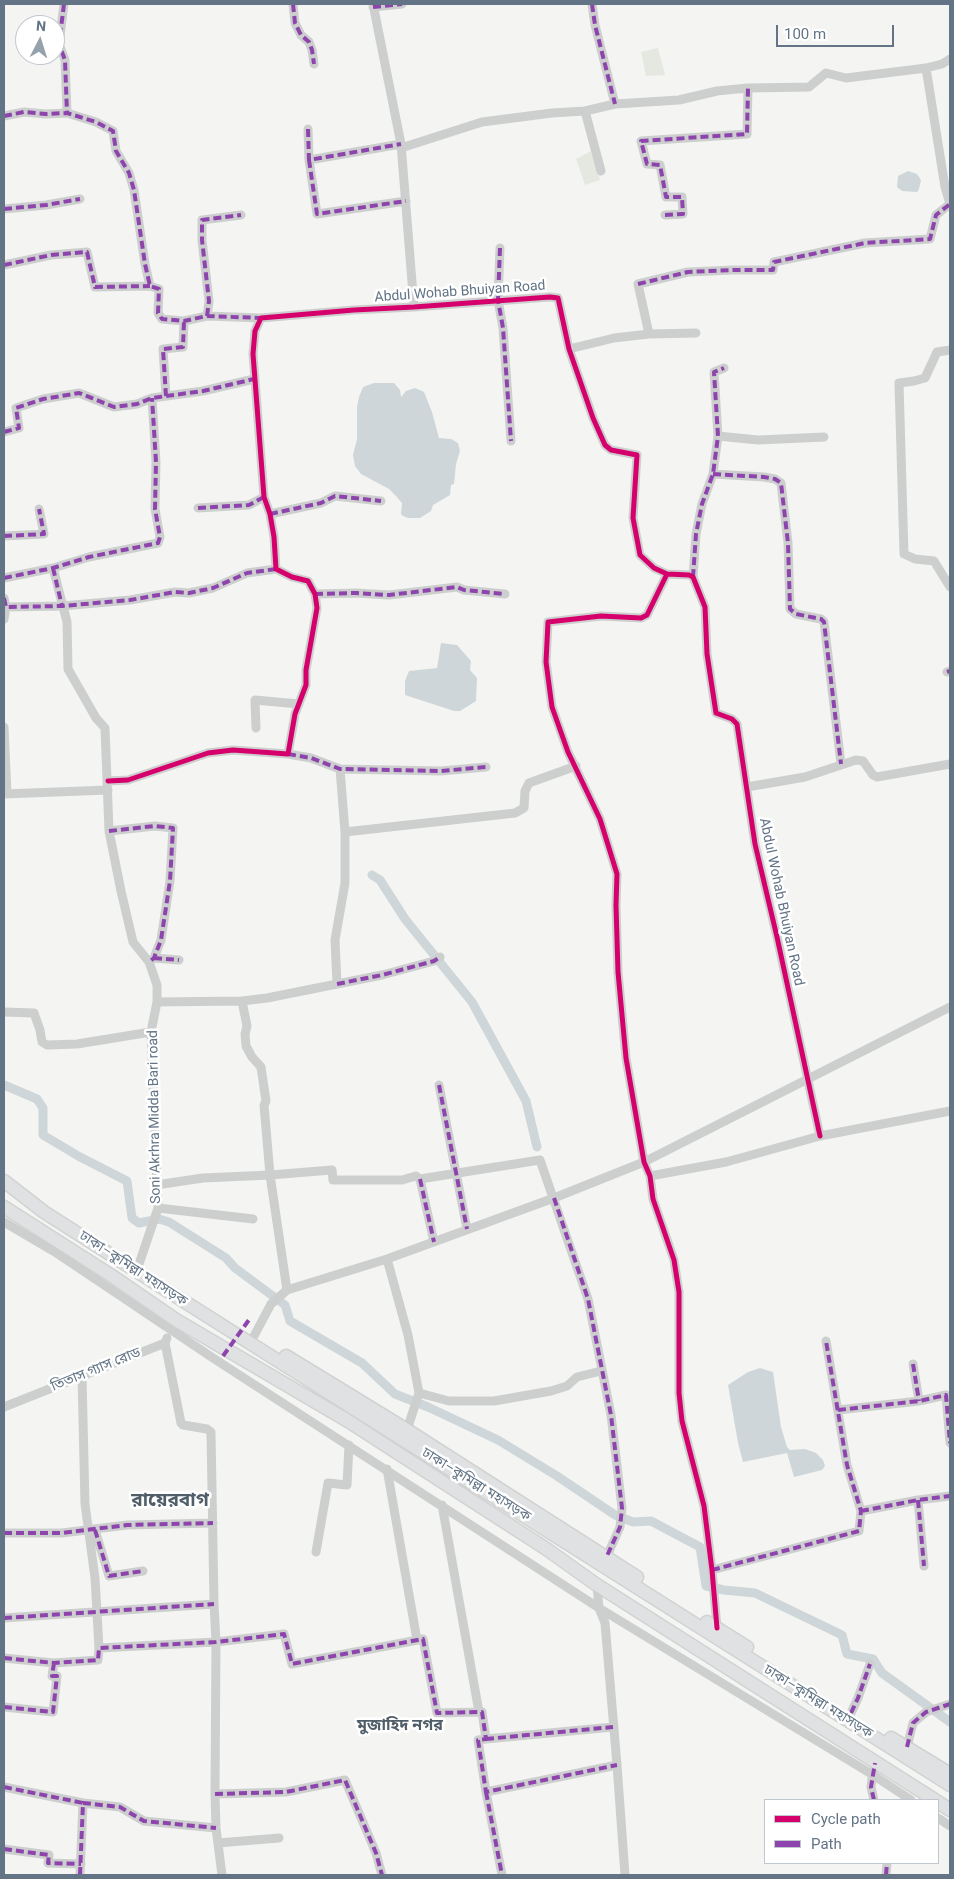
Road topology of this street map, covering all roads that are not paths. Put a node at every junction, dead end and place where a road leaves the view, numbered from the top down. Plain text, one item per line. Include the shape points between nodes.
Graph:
1 (64, 4) edge
2 (293, 4) edge
3 (402, 4) edge
4 (592, 4) edge
5 (373, 5) edge
6 (950, 59) edge
7 (314, 64) dead end
8 (926, 68) junction
9 (748, 88) junction
10 (615, 104) junction
11 (585, 111) junction
12 (67, 113) junction
13 (4, 116) edge
14 (308, 128) dead end
15 (401, 146) junction
16 (309, 160) junction
17 (601, 171) dead end
18 (80, 199) dead end
19 (406, 201) junction
20 (950, 204) edge
21 (4, 209) edge
22 (241, 215) dead end
23 (665, 215) dead end
24 (500, 248) dead end
25 (4, 265) edge
26 (150, 286) junction
27 (498, 300) junction
28 (414, 307) junction
29 (206, 316) junction
30 (261, 318) junction
31 (184, 321) junction
32 (696, 333) dead end
33 (649, 334) junction
34 (570, 349) junction
35 (950, 350) edge
36 (724, 368) dead end
37 (254, 380) junction
38 (166, 396) junction
39 (152, 398) junction
40 (4, 432) edge
41 (718, 436) junction
42 (824, 437) dead end
43 (510, 441) dead end
44 (713, 474) junction
45 (264, 497) junction
46 (381, 500) dead end
47 (198, 508) dead end
48 (39, 509) dead end
49 (270, 514) junction
50 (4, 536) edge
51 (53, 568) junction
52 (276, 570) junction
53 (667, 574) junction
54 (693, 577) junction
55 (4, 578) edge
56 (950, 587) edge
57 (316, 594) junction
58 (505, 594) dead end
59 (5, 603) edge
60 (62, 606) junction
61 (4, 619) edge
62 (298, 704) junction
63 (4, 727) edge
64 (256, 728) dead end
65 (288, 754) junction
66 (841, 764) junction
67 (950, 764) edge
68 (576, 766) junction
69 (486, 767) dead end
70 (340, 769) junction
71 (108, 786) junction
72 (748, 787) junction
73 (6, 794) edge
74 (109, 831) junction
75 (344, 832) junction
76 (437, 959) dead end
77 (151, 960) junction
78 (179, 960) dead end
79 (337, 984) junction
80 (242, 1001) junction
81 (157, 1002) junction
82 (950, 1007) edge
83 (4, 1012) edge
84 (150, 1032) junction
85 (808, 1078) junction
86 (438, 1085) dead end
87 (950, 1111) edge
88 (820, 1136) junction
89 (644, 1162) junction
90 (456, 1174) junction
91 (270, 1175) junction
92 (650, 1176) junction
93 (420, 1179) junction
94 (4, 1181) edge
95 (156, 1185) junction
96 (554, 1198) junction
97 (4, 1207) edge
98 (158, 1208) junction
99 (253, 1219) dead end
100 (4, 1222) edge
101 (467, 1229) junction
102 (434, 1242) junction
103 (387, 1259) junction
104 (137, 1270) junction
105 (287, 1290) junction
106 (173, 1325) junction
107 (254, 1336) junction
108 (826, 1341) dead end
109 (165, 1343) junction
110 (913, 1364) dead end
111 (601, 1371) junction
112 (82, 1376) junction
113 (419, 1393) junction
114 (948, 1395) edge
115 (919, 1401) junction
116 (4, 1407) edge
117 (838, 1410) junction
118 (410, 1424) junction
119 (950, 1443) edge
120 (349, 1445) junction
121 (387, 1469) junction
122 (950, 1496) edge
123 (918, 1500) junction
124 (442, 1505) junction
125 (861, 1511) junction
126 (214, 1523) junction
127 (92, 1531) junction
128 (4, 1533) edge
129 (316, 1552) dead end
130 (607, 1556) junction
131 (924, 1566) dead end
132 (712, 1570) junction
133 (143, 1571) dead end
134 (598, 1585) junction
135 (214, 1604) junction
136 (599, 1608) junction
137 (96, 1612) junction
138 (4, 1618) edge
139 (717, 1628) junction
140 (417, 1640) junction
141 (216, 1642) junction
142 (99, 1648) junction
143 (4, 1658) edge
144 (54, 1663) junction
145 (870, 1664) dead end
146 (946, 1706) edge
147 (4, 1707) edge
148 (479, 1712) junction
149 (851, 1713) junction
150 (614, 1727) junction
151 (486, 1739) junction
152 (907, 1747) junction
153 (617, 1765) junction
154 (874, 1769) junction
155 (950, 1774) edge
156 (950, 1785) edge
157 (4, 1787) edge
158 (486, 1792) junction
159 (215, 1794) junction
160 (874, 1799) edge
161 (910, 1799) edge
162 (932, 1799) edge
163 (939, 1803) edge
164 (83, 1804) junction
165 (950, 1810) edge
166 (939, 1819) edge
167 (950, 1826) edge
168 (216, 1828) junction
169 (279, 1838) dead end
170 (218, 1844) junction
171 (4, 1849) edge
172 (80, 1864) junction
173 (80, 1875) edge
174 (222, 1875) edge
175 (382, 1875) edge
176 (502, 1875) edge
177 (625, 1875) edge

1 - 12 street via 59,44 66,60
2 - 7 street via 295,23 309,42
3 - 5 street
4 - 10 street
5 - 15 street
6 - 8 street
8 - 9 street via 846,78 826,73 808,86
8 - 20 street
9 - 10 street via 679,100
9 - 23 street via 747,134 640,142 647,164 660,165 666,197 682,196 683,214
10 - 11 street
11 - 15 street via 482,122
11 - 17 street
12 - 13 street via 24,112
12 - 26 street via 113,131 116,151 129,173 134,190 140,242
14 - 16 street
15 - 16 street
15 - 19 street
16 - 19 street via 317,214
18 - 21 street
19 - 28 street
20 - 33 street via 936,216 930,240 865,243 774,262 773,270 688,272 638,284
22 - 29 street via 202,220 209,301
24 - 27 street
25 - 26 street via 51,254 88,252 95,287
26 - 31 street via 159,288 158,313 162,319
27 - 28 street, Abdul Wohab Bhuiyan Road
27 - 34 street, Abdul Wohab Bhuiyan Road via 558,298
27 - 43 street via 503,328
28 - 30 street, Abdul Wohab Bhuiyan Road
29 - 30 street, Abdul Wohab Bhuiyan Road
29 - 31 street, Abdul Wohab Bhuiyan Road
30 - 37 street via 255,331
31 - 38 street via 183,347 163,349
32 - 33 street
33 - 34 street via 614,338
34 - 53 street, Abdul Wohab Bhuiyan Road via 605,445 611,450 637,455 633,518 640,555 654,568
35 - 56 street via 937,352 925,378 899,383 904,554 934,561
36 - 41 street via 714,372
37 - 38 street
37 - 45 street
38 - 39 street
39 - 40 street via 137,404 114,406 79,393 43,398 16,408 19,428
39 - 51 street via 158,544 89,557
41 - 42 street via 758,440
41 - 44 street
44 - 54 street via 696,534
44 - 66 street via 764,477 782,483 790,609 796,614 824,622
45 - 47 street via 249,505
45 - 49 street
46 - 49 street via 335,496 321,503
48 - 50 street via 44,534
49 - 52 street
51 - 55 street
51 - 60 street, Soni Akrhra Midda Bari road
52 - 57 street via 308,581
52 - 60 street via 247,573 213,588 189,593
53 - 54 street, Abdul Wohab Bhuiyan Road
53 - 68 street via 647,615 641,618 601,616 548,622 546,662 552,707
54 - 72 street, Abdul Wohab Bhuiyan Road via 704,607 716,714 738,724
57 - 58 street via 389,595 458,587
57 - 62 street via 317,608 306,685
59 - 60 street
59 - 61 street
60 - 71 street, Soni Akrhra Midda Bari road via 67,622 68,669 96,718 106,728
62 - 64 street via 255,700
62 - 65 street
63 - 73 street
65 - 70 street via 311,758
65 - 71 street via 233,750 208,753
66 - 67 street via 863,761 873,775 882,777
66 - 72 street via 805,777
68 - 75 street via 529,783 524,808 515,813
68 - 89 street via 600,819 617,874 616,933 621,1015
69 - 70 street via 441,771
70 - 75 street
71 - 73 street
71 - 74 street, Soni Akrhra Midda Bari road
72 - 85 street, Abdul Wohab Bhuiyan Road via 755,844
74 - 77 street, Soni Akrhra Midda Bari road via 133,942
74 - 77 street via 155,826 173,828 170,881 161,940
75 - 79 street via 345,882 335,940
76 - 79 street
77 - 78 street
77 - 81 street, Soni Akrhra Midda Bari road
79 - 80 street
80 - 81 street
80 - 91 street via 247,1026 246,1046 261,1067
81 - 84 street, Soni Akrhra Midda Bari road
82 - 85 street
83 - 84 street via 34,1013 42,1042 47,1045 77,1044
84 - 95 street, Soni Akrhra Midda Bari road
85 - 88 street, Abdul Wohab Bhuiyan Road
85 - 89 street
86 - 90 street
87 - 88 street
88 - 92 street via 726,1162
89 - 92 street
89 - 96 street
90 - 93 street
90 - 96 street via 540,1160
90 - 101 street
91 - 93 street via 332,1170 333,1180 402,1180 416,1176
91 - 95 street via 203,1178
91 - 105 street
92 - 132 street via 653,1199 674,1260 679,1292 682,1421 704,1506
93 - 102 street
94 - 104 highway, ঢাকা–কুমিল্লা মহাসড়ক via 44,1212
95 - 98 street, Soni Akrhra Midda Bari road
96 - 101 street
96 - 111 street via 588,1299
97 - 106 highway, ঢাকা–কুমিল্লা মহাসড়ক via 112,1276
98 - 99 street
98 - 104 street, Soni Akrhra Midda Bari road
100 - 106 street
101 - 102 street
102 - 103 street
103 - 105 street
103 - 113 street via 408,1335
104 - 107 highway via 186,1294
104 - 156 highway, ঢাকা–কুমিল্লা মহাসড়ক
105 - 107 street via 271,1304
106 - 109 street
106 - 120 street
106 - 134 highway, ঢাকা–কুমিল্লা মহাসড়ক via 348,1421
107 - 118 highway
108 - 117 street
109 - 112 street, তিতাস গ্যাস রোড
109 - 126 street via 181,1423 211,1432
110 - 115 street
111 - 113 street via 551,1391 494,1401 449,1401
111 - 130 street via 611,1415 622,1508 620,1526
112 - 116 street, তিতাস গ্যাস রোড
112 - 127 street via 85,1504
113 - 118 street
114 - 115 street
114 - 119 street
115 - 117 street
117 - 125 street via 847,1465
118 - 130 highway
120 - 121 street
120 - 129 street via 347,1485 328,1483
121 - 124 street
121 - 140 street
122 - 123 street
123 - 125 street
123 - 131 street
124 - 136 street
124 - 148 street
125 - 132 street via 859,1531
126 - 127 street via 127,1525
126 - 135 street
127 - 128 street
127 - 133 street via 109,1576
127 - 137 street
130 - 139 highway
132 - 139 street
134 - 136 street
134 - 154 highway, ঢাকা–কুমিল্লা মহাসড়ক
135 - 137 street
135 - 141 street
136 - 150 street via 604,1624
136 - 154 street
137 - 138 street
137 - 142 street
139 - 149 highway
140 - 141 street via 292,1664 284,1634
140 - 148 street via 423,1639 437,1714
141 - 142 street
141 - 159 street
142 - 144 street via 98,1660
143 - 144 street
144 - 147 street via 52,1676 57,1676 53,1712
145 - 149 street
146 - 152 street via 926,1712 914,1723
148 - 151 street via 482,1712
149 - 152 highway
150 - 151 street
150 - 153 street
151 - 158 street via 478,1740
152 - 155 highway
153 - 158 street
153 - 177 street
154 - 160 street via 871,1787
154 - 161 street
154 - 162 highway, ঢাকা–কুমিল্লা মহাসড়ক
157 - 164 street
158 - 176 street
159 - 168 street
159 - 175 street via 286,1792 345,1780 376,1852
163 - 165 highway
164 - 168 street via 120,1807 144,1821
164 - 172 street
166 - 167 street
168 - 170 street
169 - 170 street
170 - 174 street
171 - 172 street via 49,1855 48,1863
172 - 173 street

